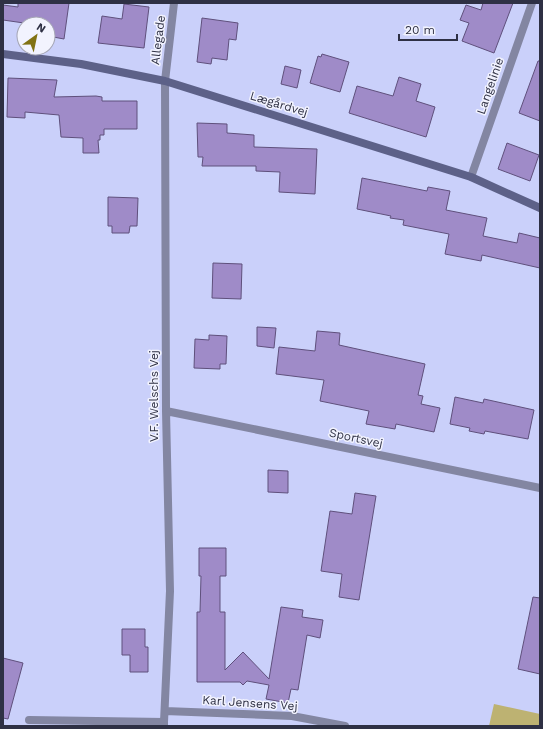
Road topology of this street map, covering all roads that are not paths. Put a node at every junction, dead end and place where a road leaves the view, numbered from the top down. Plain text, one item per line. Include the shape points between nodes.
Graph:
1 (174, 3) edge
2 (532, 3) edge
3 (3, 54) edge
4 (165, 81) junction
5 (471, 177) junction
6 (540, 208) edge
7 (166, 411) junction
8 (540, 488) edge
9 (165, 711) junction
10 (29, 720) dead end
11 (164, 724) edge
12 (345, 726) edge

1 - 4 street, Allegade
2 - 5 street, Langelinie
3 - 4 street, Lægårdvej via 81,64
4 - 5 street, Lægårdvej
4 - 7 street, V.F. Welschs Vej
5 - 6 street, Lægårdvej
7 - 8 street, Sportsvej
7 - 9 street, V.F. Welschs Vej via 170,591
9 - 11 street
9 - 12 street, Karl Jensens Vej via 292,716
10 - 11 street

